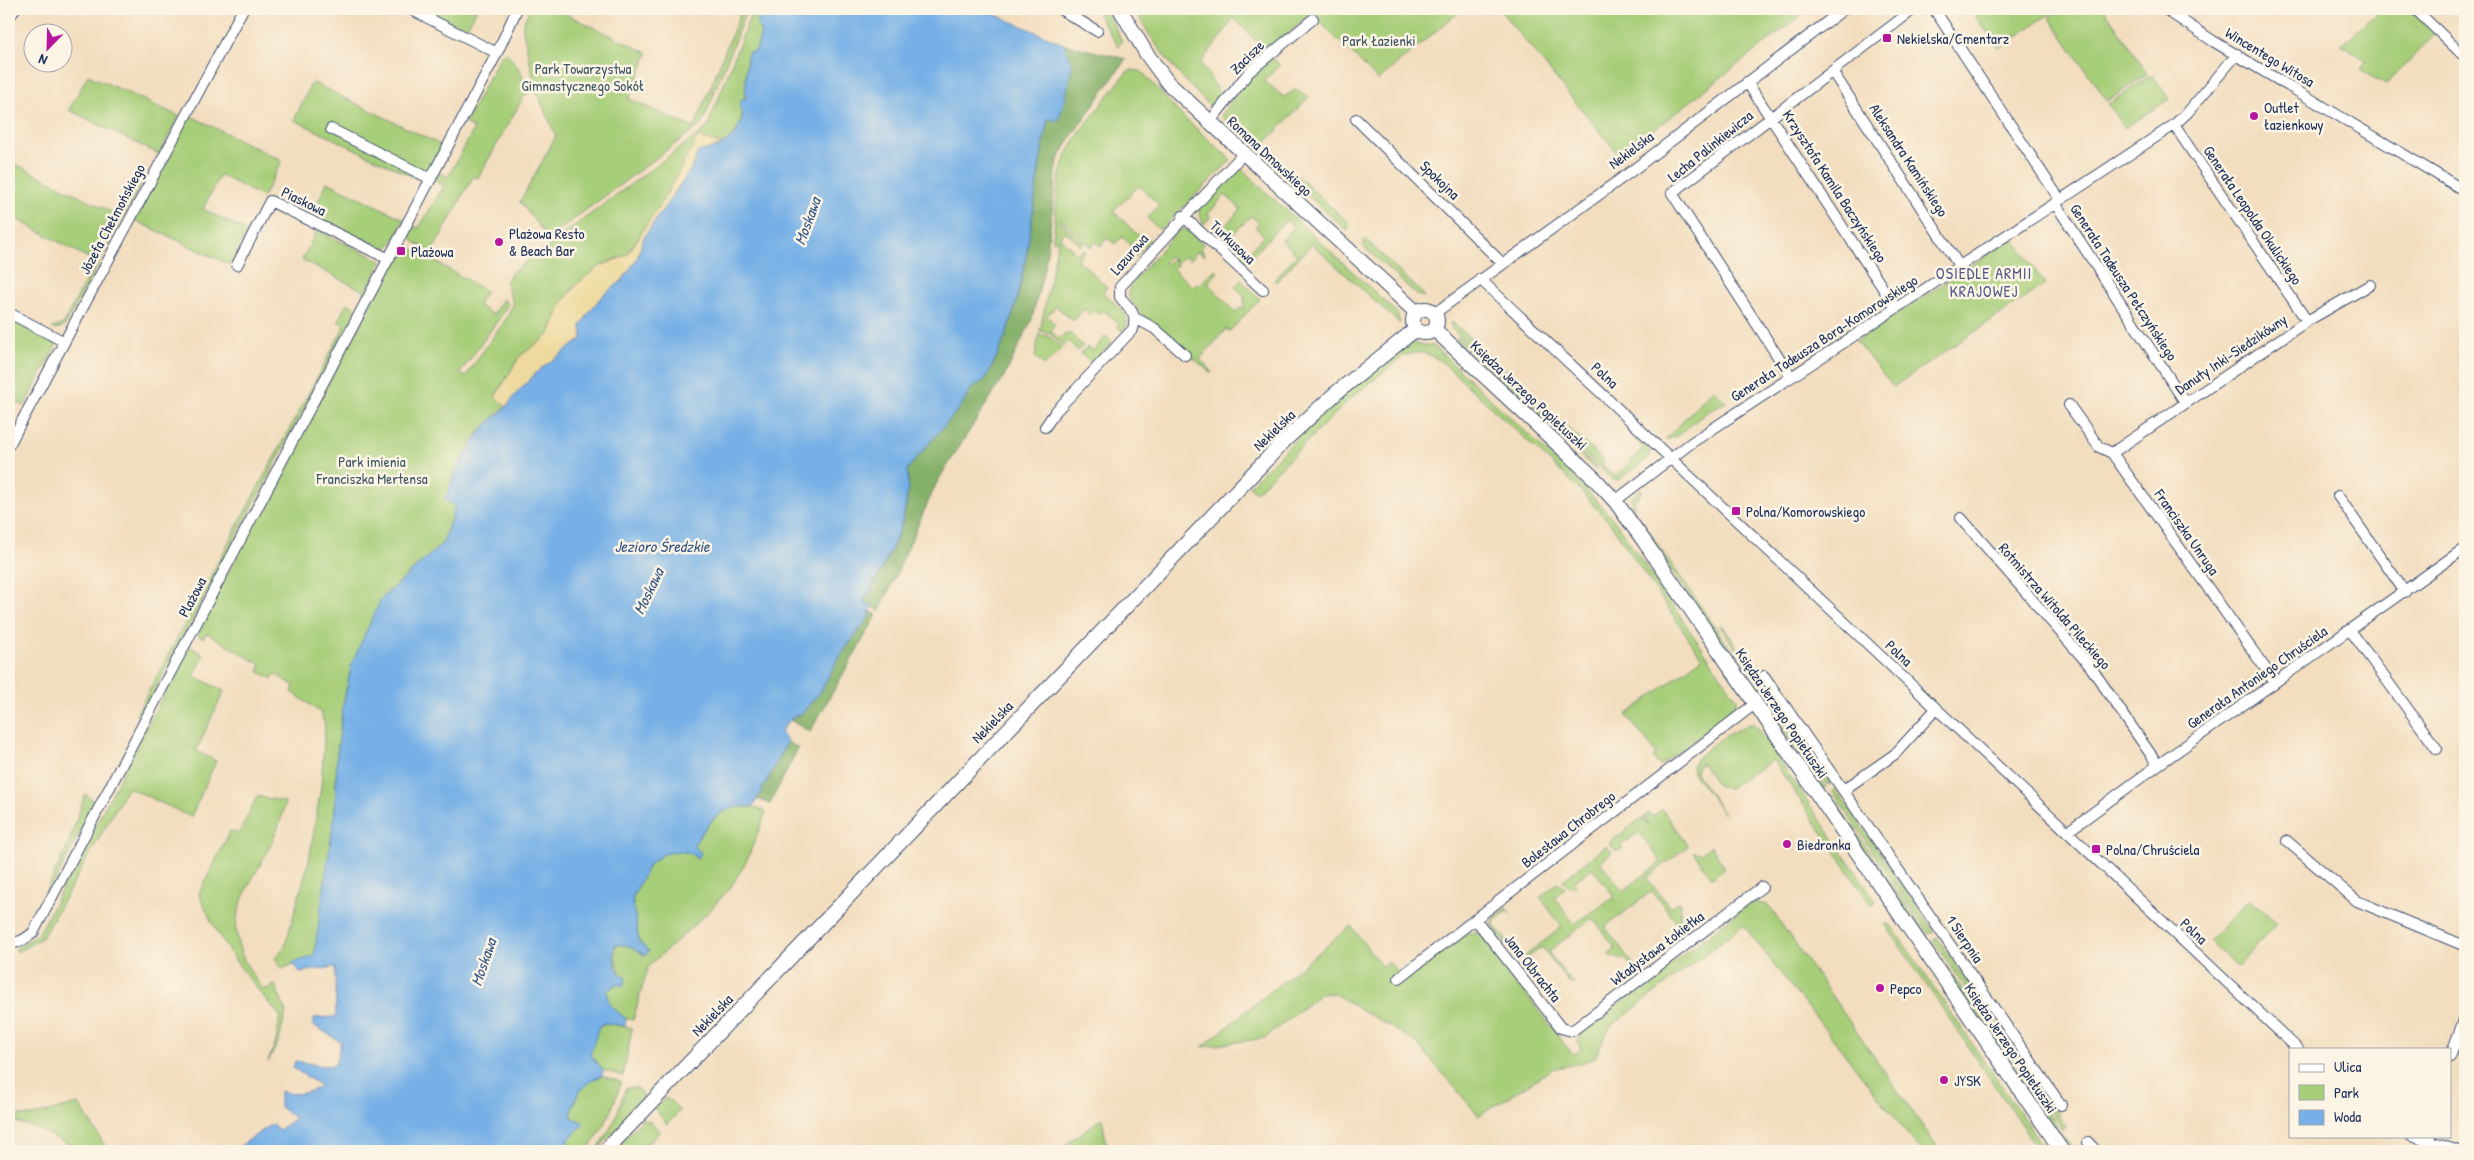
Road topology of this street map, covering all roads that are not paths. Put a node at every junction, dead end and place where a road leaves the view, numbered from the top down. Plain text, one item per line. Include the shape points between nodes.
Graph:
1 (15, 9) edge
2 (243, 9) edge
3 (410, 9) edge
4 (517, 9) edge
5 (1060, 9) edge
6 (1120, 9) edge
7 (1844, 9) edge
8 (1914, 9) edge
9 (1934, 9) edge
10 (2165, 9) edge
11 (2415, 9) edge
12 (9, 18) edge
13 (1313, 20) dead end
14 (1097, 31) dead end
15 (497, 53) junction
16 (2237, 54) junction
17 (2465, 57) edge
18 (1832, 71) junction
19 (1747, 82) junction
20 (1772, 117) junction
21 (1356, 119) dead end
22 (1209, 123) junction
23 (2174, 125) junction
24 (331, 129) dead end
25 (1243, 154) junction
26 (431, 179) junction
27 (2465, 191) edge
28 (2058, 201) junction
29 (1183, 216) junction
30 (389, 260) junction
31 (1502, 263) junction
32 (236, 264) dead end
33 (1960, 266) junction
34 (1480, 279) junction
35 (2370, 285) dead end
36 (1263, 290) dead end
37 (1896, 308) junction
38 (9, 312) edge
39 (1416, 312) junction
40 (1435, 313) junction
41 (1135, 318) junction
42 (2308, 321) junction
43 (1416, 329) junction
44 (1434, 330) junction
45 (63, 341) junction
46 (1185, 355) dead end
47 (1791, 377) junction
48 (2185, 402) junction
49 (2070, 405) dead end
50 (1046, 427) dead end
51 (9, 445) edge
52 (2112, 453) junction
53 (1671, 458) junction
54 (2338, 496) dead end
55 (1615, 501) junction
56 (1961, 518) dead end
57 (2463, 554) edge
58 (2405, 592) junction
59 (2350, 630) junction
60 (1764, 676) dead end
61 (2275, 682) junction
62 (1756, 703) junction
63 (1936, 709) junction
64 (2437, 749) dead end
65 (2158, 765) junction
66 (1845, 789) junction
67 (2067, 832) junction
68 (2287, 841) dead end
69 (1762, 887) dead end
70 (1476, 920) junction
71 (9, 945) edge
72 (2465, 946) edge
73 (1399, 978) dead end
74 (2465, 1017) edge
75 (1568, 1031) joint
76 (2297, 1048) edge
77 (2452, 1052) edge
78 (2061, 1105) dead end
79 (2416, 1138) edge
80 (2088, 1142) dead end
81 (2428, 1143) edge
82 (605, 1151) edge
83 (2062, 1151) edge
84 (2096, 1151) edge
85 (2459, 1151) edge

1 - 12 street
2 - 45 street, Józefa Chełmońskiego
3 - 15 street
4 - 15 street, Plażowa
5 - 14 street
6 - 22 street, Romana Dmowskiego via 1163,75
7 - 19 street, Nekielska
8 - 18 street, Lecha Palinkiewicza
9 - 28 street, Generała Tadeusza Pełczyńskiego
10 - 16 street, Wincentego Witosa
11 - 17 street
13 - 22 street, Zacisze via 1249,72
15 - 26 street, Plażowa
16 - 23 street, Generała Tadeusza Bora-Komorowskiego
16 - 27 street, Wincentego Witosa
18 - 20 street, Lecha Palinkiewicza
18 - 33 street, Aleksandra Kamińskiego
19 - 20 street, Krzysztofa Kamila Baczyńskiego
19 - 31 street, Nekielska via 1629,173
20 - 37 street, Krzysztofa Kamila Baczyńskiego
20 - 47 street, Lecha Palinkiewicza via 1672,193
21 - 31 street, Spokojna
22 - 25 street, Romana Dmowskiego
23 - 28 street, Generała Tadeusza Bora-Komorowskiego
23 - 42 street, Generała Leopolda Okulickiego
24 - 26 street
25 - 29 street, Lazurowa
25 - 39 street, Romana Dmowskiego
26 - 30 street, Plażowa
28 - 33 street, Generała Tadeusza Bora-Komorowskiego
28 - 48 street, Generała Tadeusza Pełczyńskiego
29 - 36 street, Turkusowa
29 - 41 street, Lazurowa via 1120,287 1120,297
30 - 32 street, Piaskowa via 270,201
30 - 71 street, Plażowa via 33,933
31 - 34 street, Nekielska
33 - 37 street, Generała Tadeusza Bora-Komorowskiego
34 - 40 street, Nekielska
34 - 53 street, Polna
35 - 42 street, Danuty Inki-Siedzikówny
37 - 47 street, Generała Tadeusza Bora-Komorowskiego
38 - 45 street
39 - 40 street via 1428,308
39 - 43 street via 1413,319
40 - 44 street via 1438,320
41 - 46 street via 1154,328
41 - 50 street via 1130,333 1056,412
42 - 48 street, Danuty Inki-Siedzikówny
43 - 44 street via 1423,333
43 - 82 street, Nekielska via 1336,393 1287,438
44 - 55 street, Księdza Jerzego Popiełuszki via 1560,445
45 - 51 street, Józefa Chełmońskiego
47 - 53 street, Generała Tadeusza Bora-Komorowskiego
48 - 52 street, Danuty Inki-Siedzikówny
49 - 52 street, Franciszka Unruga via 2099,448
52 - 61 street, Franciszka Unruga
53 - 55 street, Generała Tadeusza Bora-Komorowskiego
53 - 63 street, Polna
54 - 58 street
55 - 62 street, Księdza Jerzego Popiełuszki
56 - 65 street, Rotmistrza Witolda Pileckiego via 2090,666
57 - 58 street, Generała Antoniego Chruściela
58 - 59 street, Generała Antoniego Chruściela
59 - 61 street, Generała Antoniego Chruściela
59 - 64 street
60 - 66 street, 1 Sierpnia
61 - 65 street, Generała Antoniego Chruściela
62 - 70 street, Bolesława Chrobrego
62 - 83 street, Księdza Jerzego Popiełuszki
63 - 66 street via 1895,754
63 - 67 street, Polna
65 - 67 street, Generała Antoniego Chruściela
66 - 78 street, 1 Sierpnia
67 - 76 street, Polna
68 - 72 street via 2357,901
69 - 75 street, Władysława Łokietka via 1575,1030
70 - 73 street, Bolesława Chrobrego
70 - 75 street, Jana Olbrachta via 1561,1028
74 - 77 street
79 - 81 street
80 - 84 street
81 - 85 street

